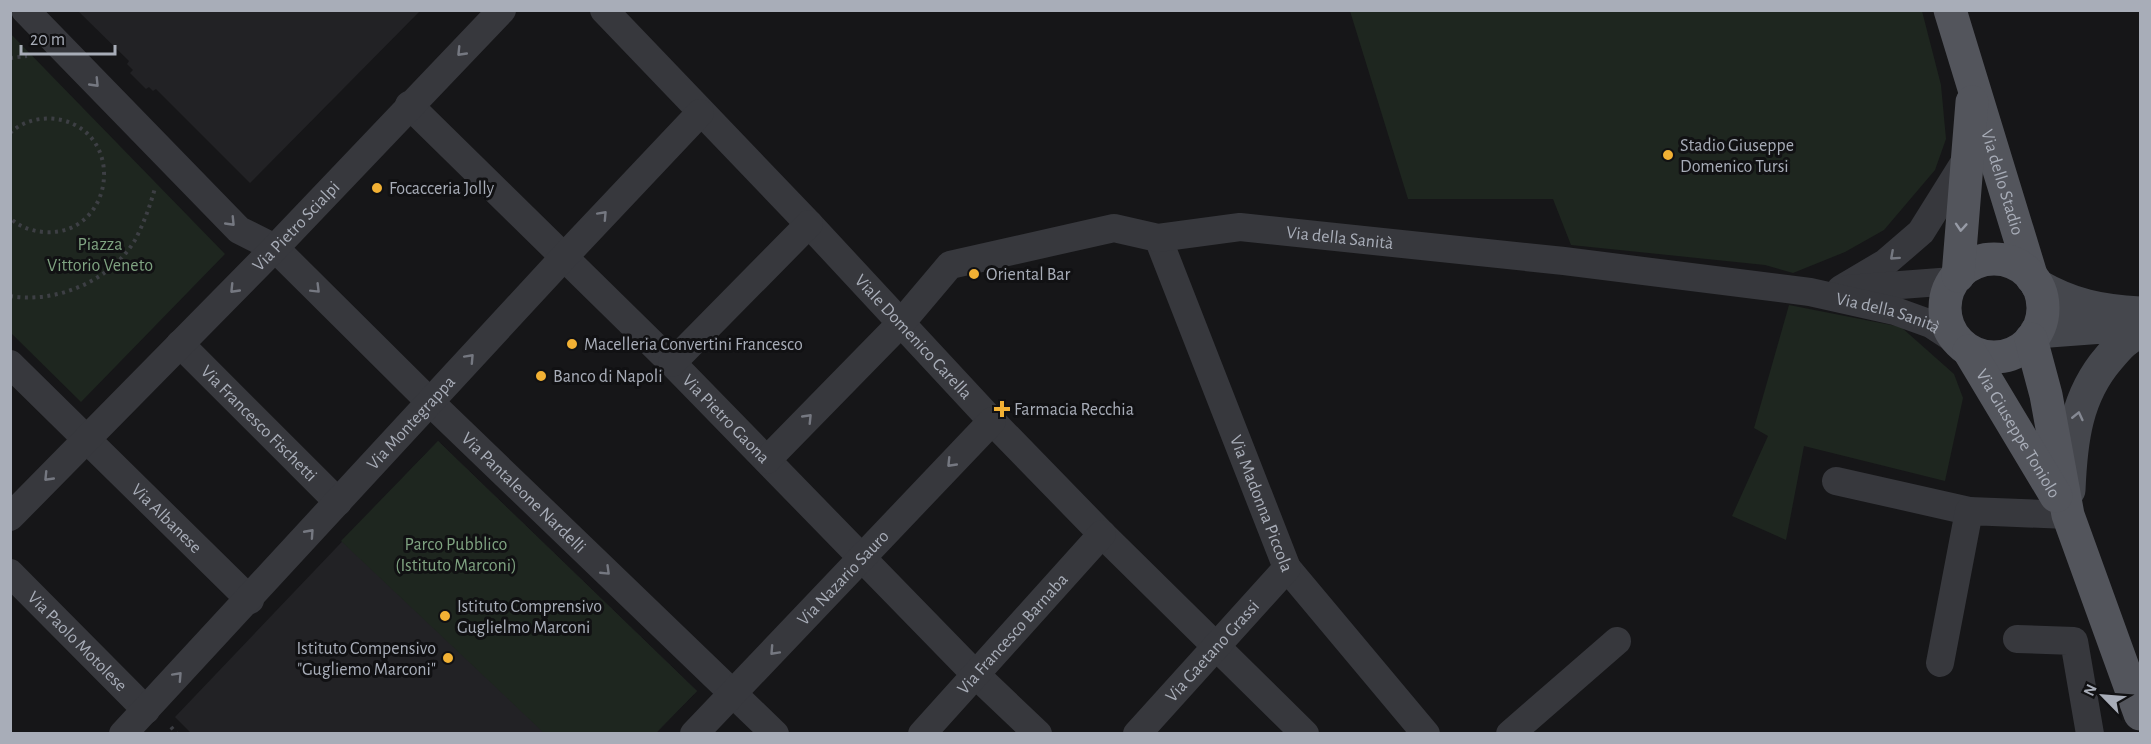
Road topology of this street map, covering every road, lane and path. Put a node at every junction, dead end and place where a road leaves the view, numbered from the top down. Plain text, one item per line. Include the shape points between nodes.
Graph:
1 (25, 10) edge
2 (502, 10) edge
3 (604, 10) edge
4 (1950, 10) edge
5 (33, 56) dead end
6 (10, 58) edge
7 (1973, 85) junction
8 (409, 105) junction
9 (700, 113) junction
10 (10, 132) edge
11 (1966, 160) junction
12 (156, 183) dead end
13 (10, 218) edge
14 (809, 224) junction
15 (1158, 238) junction
16 (275, 248) junction
17 (562, 258) junction
18 (1955, 278) junction
19 (2035, 281) junction
20 (1841, 289) junction
21 (1810, 292) junction
22 (10, 296) edge
23 (2140, 313) edge
24 (901, 323) junction
25 (2140, 324) edge
26 (2140, 332) edge
27 (2034, 336) junction
28 (180, 344) junction
29 (1965, 347) junction
30 (672, 363) junction
31 (10, 364) edge
32 (430, 402) junction
33 (992, 421) junction
34 (86, 438) junction
35 (767, 460) junction
36 (1836, 481) dead end
37 (339, 502) junction
38 (1969, 511) junction
39 (2068, 515) junction
40 (10, 517) edge
41 (1102, 534) junction
42 (862, 556) junction
43 (1287, 568) junction
44 (10, 573) edge
45 (250, 600) junction
46 (2017, 639) dead end
47 (1617, 641) dead end
48 (1217, 645) junction
49 (1940, 663) dead end
50 (975, 674) junction
51 (734, 694) junction
52 (146, 710) junction
53 (2140, 714) edge
54 (123, 734) edge
55 (694, 734) edge
56 (775, 734) edge
57 (922, 734) edge
58 (1038, 734) edge
59 (1137, 734) edge
60 (1305, 734) edge
61 (1426, 734) edge
62 (1510, 734) edge
63 (2090, 734) edge

1 -> 16 street via 239,230
2 -> 8 street, Via Pietro Scialpi
3 - 9 street, Viale Domenico Carella
4 - 7 main road, Via dello Stadio
5 - 6 path
7 - 11 main road, Via dello Stadio
7 - 19 main road, Via dello Stadio
8 - 16 street, Via Pietro Scialpi
8 - 17 street, Via Pietro Gaona
9 - 14 street, Viale Domenico Carella
17 -> 9 street, Via Montegrappa
10 - 13 path via 34,119 72,123 99,148 105,166 98,203 87,218 71,228 34,231
11 -> 18 main road, Via dello Stadio
11 -> 20 street, Via dello Stadio via 1921,232 1886,263
12 - 22 path via 134,242 112,267 68,292 31,300
14 - 24 street, Viale Domenico Carella
14 - 30 street
15 - 21 street, Via della Sanità via 1240,226
15 - 24 street, Via della Sanità via 1114,228 950,265
15 - 43 street, Via Madonna Piccola
16 -> 28 street, Via Pietro Scialpi
16 -> 32 street, Via Pantaleone Nardelli
17 - 30 street, Via Pietro Gaona
32 -> 17 street, Via Montegrappa
18 - 19 main road via 1979,262 1994,259 2021,268
18 - 20 street, Via della Sanità
18 - 29 main road via 1945,304 1946,319 1951,332
19 - 23 main road via 2065,301 2107,311
19 - 27 main road via 2042,300 2042,317
20 - 21 street, Via della Sanità
21 - 29 street, Via della Sanità via 1895,311 1930,324
24 - 33 street, Viale Domenico Carella
35 -> 24 street, Via della Sanità
25 - 27 main road
39 -> 26 main road via 2071,449 2079,408 2097,371 2126,338
27 - 29 main road via 2019,350 2003,356 1986,356
27 - 39 main road, Via Giuseppe Toniolo
28 - 34 street, Via Pietro Scialpi
28 - 37 street, Via Francesco Fischetti
29 - 39 main road, Via Giuseppe Toniolo
30 - 35 street, Via Pietro Gaona
31 - 34 street
32 - 37 street, Via Montegrappa
32 -> 51 street, Via Pantaleone Nardelli
33 - 41 street, Viale Domenico Carella
33 -> 42 street, Via Nazario Sauro
34 -> 40 street, Via Pietro Scialpi
34 - 45 street, Via Albanese
35 - 42 street, Via Pietro Gaona
36 - 38 street
45 -> 37 street, Via Montegrappa
38 - 39 street
38 - 49 street
39 - 53 main road, Via Giuseppe Toniolo
41 - 48 street, Viale Domenico Carella
41 - 50 street, Via Francesco Barnaba
42 - 50 street, Via Pietro Gaona
42 -> 51 street, Via Nazario Sauro
43 - 48 street, Via Gaetano Grassi
43 - 61 street, Via Madonna Piccola
44 - 52 street, Via Paolo Motolese
52 -> 45 street, Via Montegrappa
46 - 63 street via 2074,641
47 - 62 street
48 - 59 street, Via Gaetano Grassi
48 - 60 street, Viale Domenico Carella
50 - 57 street, Via Francesco Barnaba
50 - 58 street, Via Pietro Gaona
51 - 55 street, Via Nazario Sauro
51 - 56 street, Via Pantaleone Nardelli
52 - 54 street, Via Montegrappa

